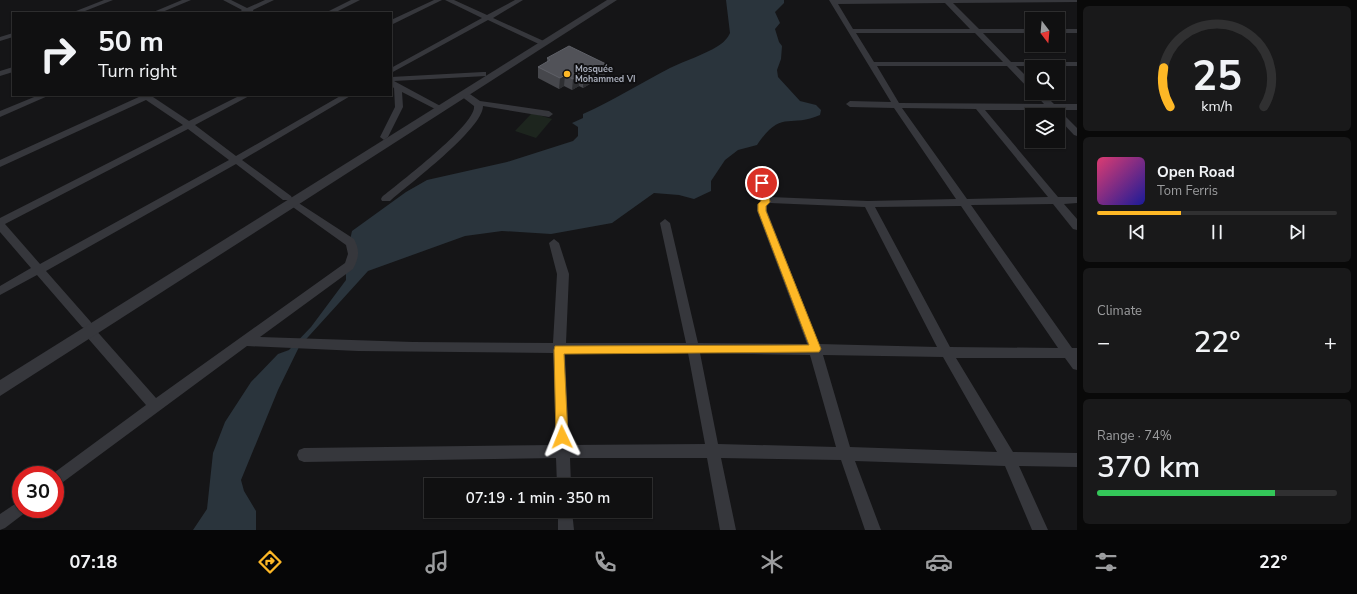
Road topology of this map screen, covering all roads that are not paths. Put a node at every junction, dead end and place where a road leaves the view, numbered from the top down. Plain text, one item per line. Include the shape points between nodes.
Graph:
1 (110, 0) edge
2 (188, 0) edge
3 (226, 0) edge
4 (271, 0) edge
5 (357, 0) edge
6 (439, 0) edge
7 (448, 0) edge
8 (520, 0) edge
9 (603, 0) edge
10 (613, 0) edge
11 (1077, 0) edge
12 (833, 1) edge
13 (946, 1) edge
14 (77, 12) edge
15 (157, 12) edge
16 (247, 12) edge
17 (330, 12) edge
18 (488, 18) junction
19 (392, 23) edge
20 (851, 31) junction
21 (976, 31) junction
22 (1025, 31) edge
23 (1065, 31) edge
24 (1077, 31) edge
25 (12, 35) edge
26 (0, 40) edge
27 (542, 42) junction
28 (871, 64) junction
29 (1009, 64) junction
30 (1077, 64) edge
31 (12, 69) edge
32 (392, 69) edge
33 (0, 74) edge
34 (483, 74) junction
35 (392, 79) edge
36 (1025, 80) edge
37 (394, 84) edge
38 (464, 94) junction
39 (44, 96) edge
40 (147, 96) edge
41 (245, 96) edge
42 (346, 96) edge
43 (1044, 100) edge
44 (477, 102) junction
45 (850, 104) dead end
46 (897, 106) junction
47 (1077, 106) edge
48 (438, 107) junction
49 (978, 107) junction
50 (1051, 107) junction
51 (0, 114) edge
52 (549, 114) dead end
53 (189, 125) junction
54 (1077, 133) edge
55 (384, 137) junction
56 (236, 160) junction
57 (0, 164) edge
58 (762, 183) dead end
59 (313, 186) junction
60 (386, 199) dead end
61 (290, 200) junction
62 (1056, 200) junction
63 (1077, 200) edge
64 (766, 202) junction
65 (964, 202) junction
66 (868, 204) junction
67 (0, 222) edge
68 (665, 223) dead end
69 (0, 226) edge
70 (1077, 226) edge
71 (554, 243) dead end
72 (40, 270) junction
73 (0, 291) edge
74 (88, 328) junction
75 (246, 341) junction
76 (693, 348) junction
77 (816, 349) junction
78 (559, 350) junction
79 (947, 353) junction
80 (1073, 353) edge
81 (1077, 365) edge
82 (0, 378) edge
83 (0, 389) edge
84 (155, 406) junction
85 (713, 451) junction
86 (562, 452) junction
87 (845, 453) junction
88 (304, 455) dead end
89 (1010, 459) junction
90 (1077, 460) edge
91 (64, 475) edge
92 (564, 478) edge
93 (12, 514) edge
94 (565, 518) edge
95 (0, 523) edge
96 (566, 530) edge
97 (728, 530) edge
98 (873, 530) edge
99 (1040, 530) edge

1 - 14 street
2 - 15 street
3 - 16 street
4 - 16 street
5 - 17 street
6 - 19 street
7 - 18 street
8 - 18 street
9 - 27 street
10 - 27 street
11 - 13 street
12 - 13 street
12 - 20 street
13 - 21 street
18 - 27 street
18 - 32 street
20 - 21 street
20 - 28 street
21 - 22 street
21 - 29 street
23 - 24 street
25 - 26 street
27 - 34 street
27 - 38 street
28 - 29 street
28 - 46 street
29 - 30 street
29 - 36 street
31 - 33 street
34 - 35 street
34 - 48 street
37 - 48 street
37 - 55 street via 399,107
38 - 44 street
38 - 48 street
39 - 51 street
40 - 53 street
40 - 57 street
41 - 53 street
42 - 56 street
43 - 50 street
44 - 52 street
44 - 60 street via 479,110 472,123
45 - 46 street
46 - 49 street
46 - 65 street
47 - 50 street
48 - 55 street
48 - 59 street
49 - 50 street
49 - 62 street
50 - 54 street
53 - 56 street
53 - 67 street
55 - 59 street
56 - 61 street
56 - 72 street
58 - 64 street
59 - 61 street
61 - 74 street
61 - 75 street via 350,242 354,248 352,261 349,266
62 - 63 street
62 - 65 street
62 - 70 street
64 - 66 street via 768,200
64 - 77 street via 762,204 762,211
65 - 66 street
65 - 80 street
66 - 79 street
68 - 76 street
69 - 72 street
71 - 78 street via 563,274
72 - 73 street
72 - 74 street
74 - 82 street
74 - 83 street
74 - 84 street
75 - 78 street
75 - 84 street
76 - 77 street
76 - 78 street
76 - 85 street
77 - 79 street
77 - 87 street
78 - 86 street
79 - 80 street
79 - 89 street
80 - 81 street
84 - 91 street
85 - 86 street
85 - 87 street
85 - 97 street
86 - 88 street
86 - 92 street
87 - 89 street
87 - 98 street
89 - 90 street
89 - 99 street
93 - 95 street
94 - 96 street

